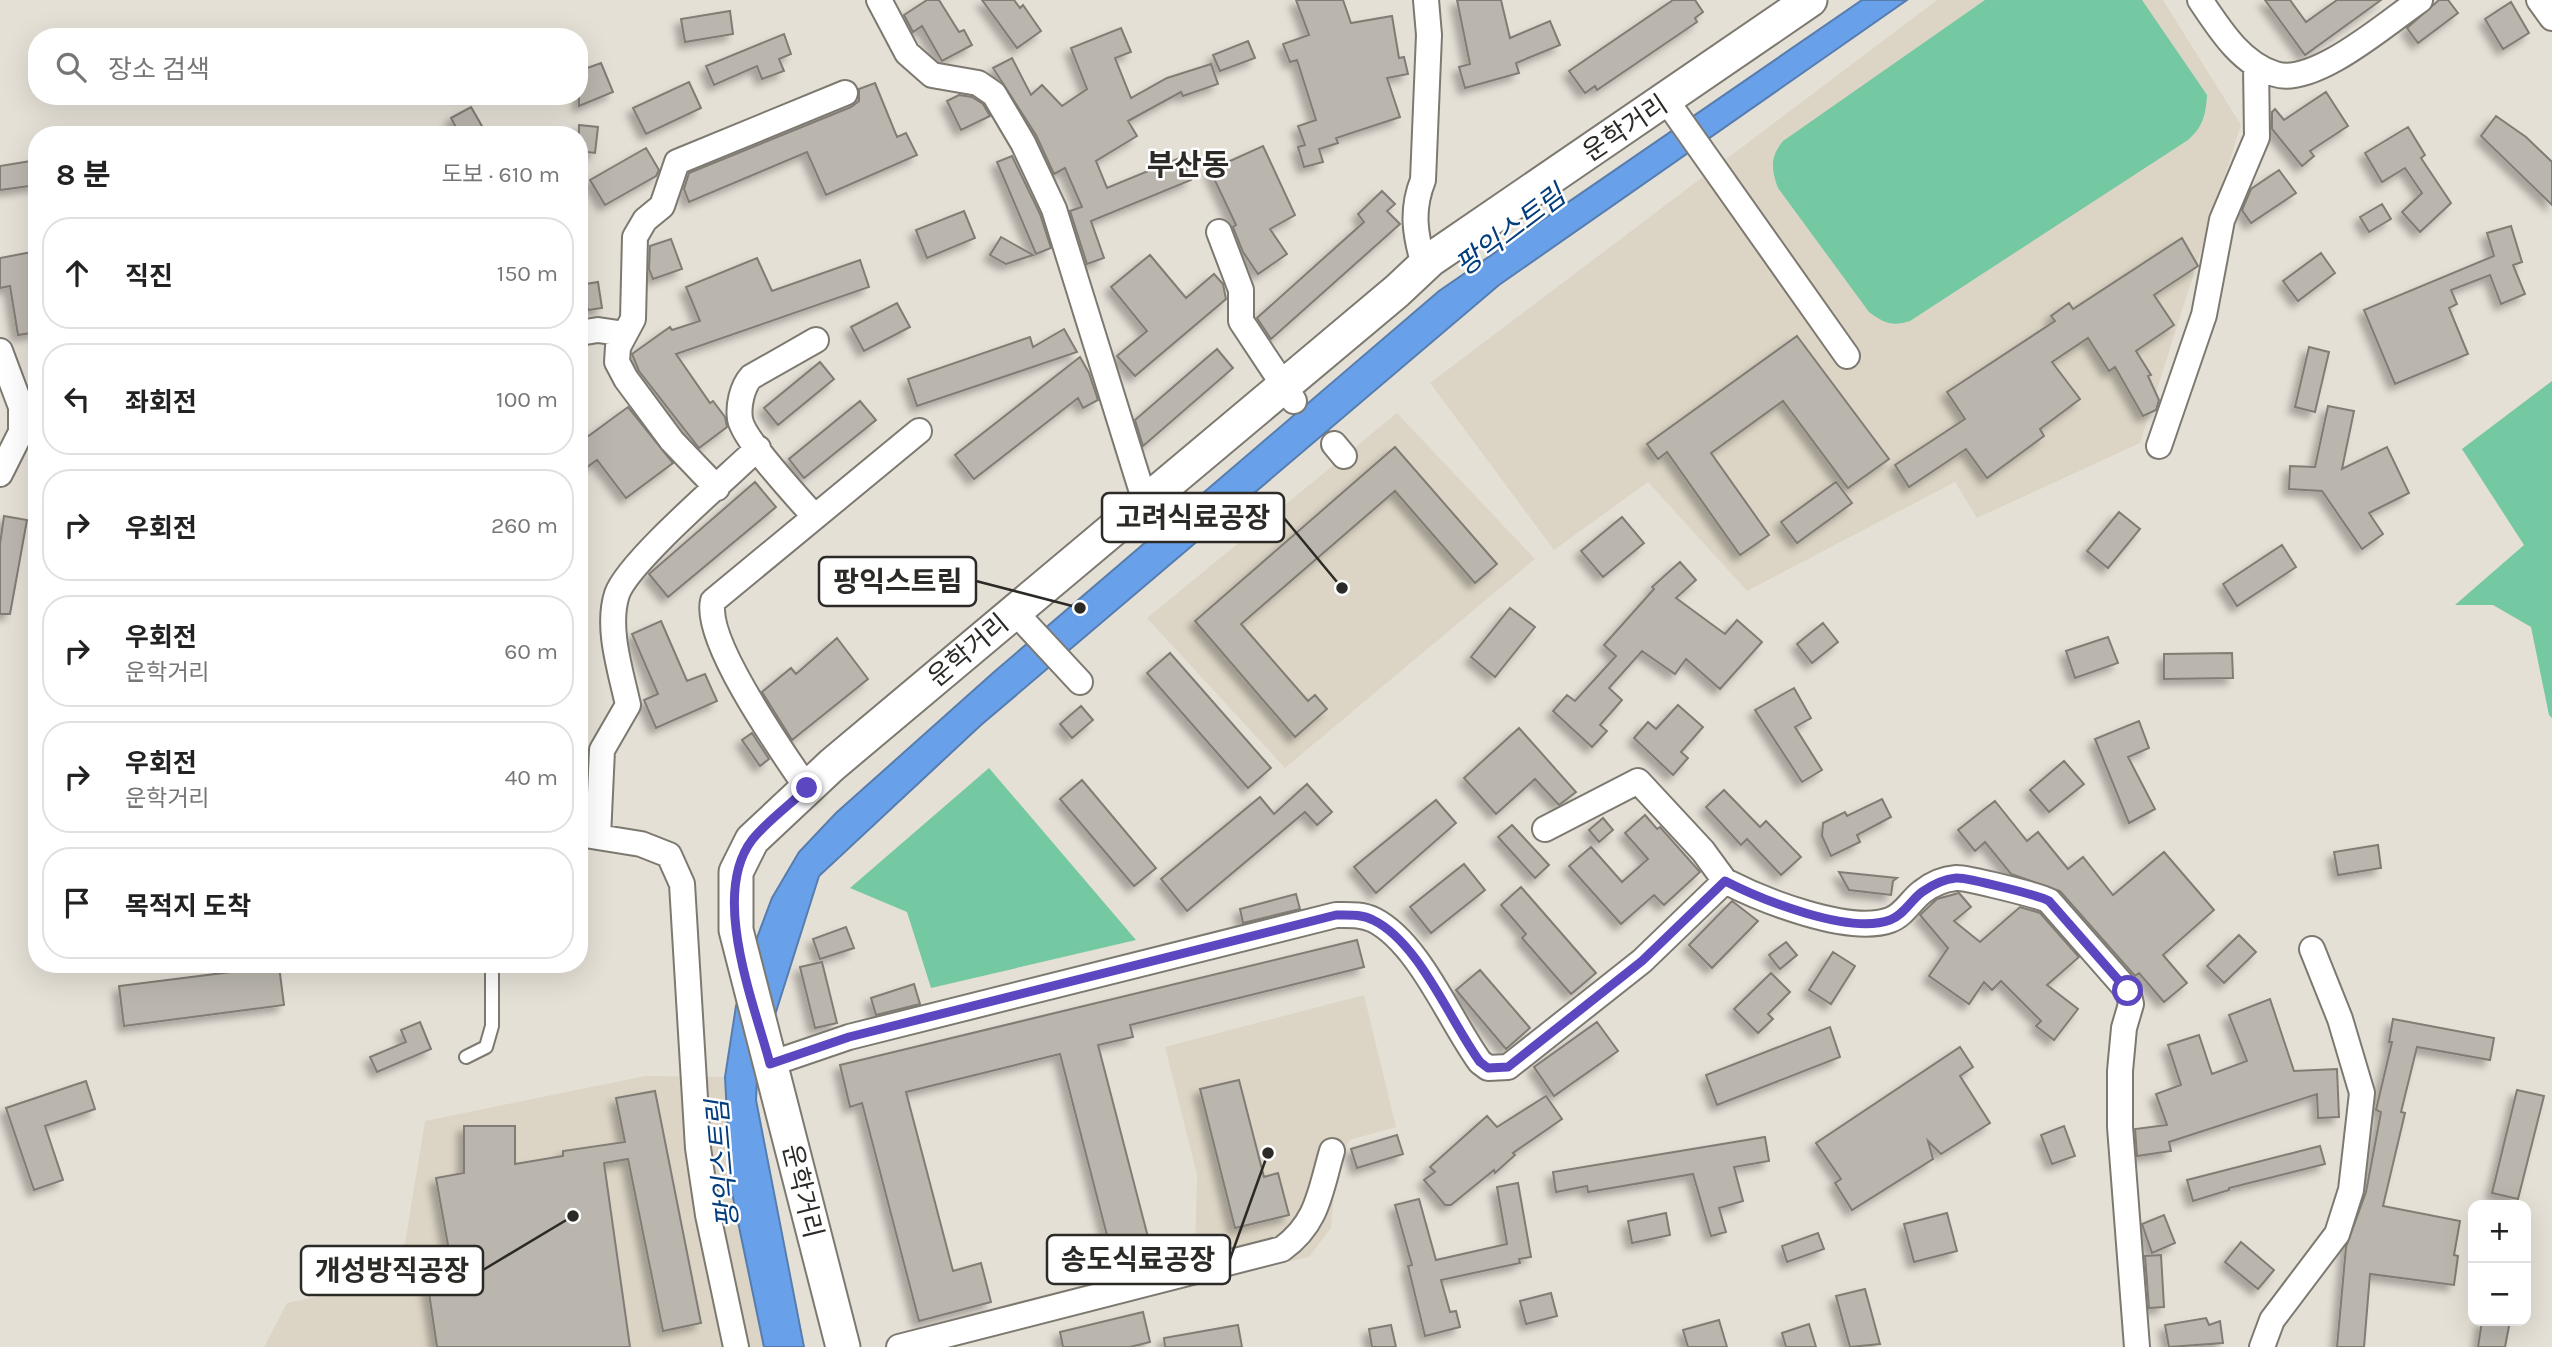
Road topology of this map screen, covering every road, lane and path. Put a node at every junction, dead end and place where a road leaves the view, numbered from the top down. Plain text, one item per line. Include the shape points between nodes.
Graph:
1 (879, 0) edge
2 (1426, 0) edge
3 (1810, 0) edge
4 (2200, 0) edge
5 (2420, 0) edge
6 (2539, 0) edge
7 (2552, 18) edge
8 (2256, 65) junction
9 (845, 93) dead end
10 (1672, 110) junction
11 (1219, 232) dead end
12 (1424, 265) junction
13 (588, 332) edge
14 (625, 334) junction
15 (816, 340) dead end
16 (0, 351) edge
17 (1847, 356) dead end
18 (1289, 393) junction
19 (919, 431) dead end
20 (2159, 446) dead end
21 (758, 448) junction
22 (0, 474) edge
23 (717, 488) junction
24 (1146, 505) junction
25 (814, 516) junction
26 (1022, 619) junction
27 (1075, 676) dead end
28 (807, 788) junction
29 (1545, 829) dead end
30 (588, 835) edge
31 (1725, 881) junction
32 (2312, 949) dead end
33 (492, 973) edge
34 (466, 1057) dead end
35 (768, 1057) junction
36 (1332, 1151) dead end
37 (736, 1347) edge
38 (843, 1347) edge
39 (898, 1347) edge
40 (2137, 1347) edge
41 (2262, 1347) edge

1 - 24 street via 907,52 932,75 978,83 994,94 1023,143 1054,209
2 - 12 street via 1429,35 1423,180 1415,199 1414,234
3 - 10 main road, 운학거리
4 - 8 street via 2225,38
5 - 8 street via 2320,68 2299,75 2277,75
6 - 7 street
8 - 20 street via 2257,137 2222,220 2204,315
9 - 14 street via 677,162 662,206 645,220 635,237 633,319
10 - 12 main road, 운학거리
10 - 17 street
11 - 18 street via 1241,290 1241,321
12 - 18 main road, 운학거리
13 - 14 street
14 - 23 street via 617,362 626,379 672,441
15 - 21 street via 743,386 740,420
16 - 22 street via 21,407 21,432
18 - 24 main road, 운학거리
19 - 25 street
21 - 23 street
21 - 25 street
23 - 30 street via 633,568 617,594 614,633 628,705 602,750
24 - 26 main road, 운학거리
25 - 28 street via 713,601 711,610 713,626 760,719
26 - 27 street
26 - 28 main road, 운학거리
28 - 35 main road, 운학거리 via 752,840 736,872 736,930
29 - 31 street via 1638,781 1703,850
30 - 37 street via 641,844 669,855 682,884 698,1148
31 - 35 street via 1642,961 1508,1067 1497,1069 1480,1062 1396,936 1356,915 1336,915
31 - 40 street via 1760,899 1814,916 1861,922 1889,920 1920,893 1943,880 1960,877 2049,901 2128,991 2131,1004 2120,1071 2120,1127
32 - 41 street via 2362,1093 2351,1190 2337,1234 2272,1320
33 - 34 lane via 492,1026 486,1047
35 - 38 main road, 운학거리
36 - 39 street via 1312,1218 1301,1235 1282,1249

